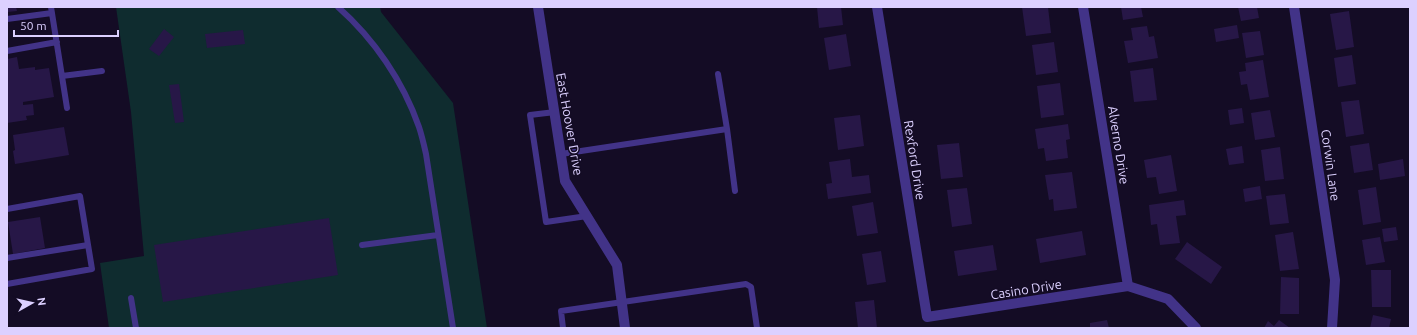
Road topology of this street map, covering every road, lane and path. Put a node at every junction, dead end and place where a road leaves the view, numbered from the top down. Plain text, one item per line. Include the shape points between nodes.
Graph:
1 (338, 7) edge
2 (538, 7) edge
3 (877, 7) edge
4 (1083, 7) edge
5 (1294, 7) edge
6 (52, 10) edge
7 (7, 19) edge
8 (57, 42) junction
9 (7, 51) edge
10 (102, 71) dead end
11 (718, 74) dead end
12 (62, 76) junction
13 (67, 108) dead end
14 (554, 112) junction
15 (727, 129) junction
16 (561, 154) junction
17 (735, 191) dead end
18 (7, 209) edge
19 (587, 216) junction
20 (438, 235) junction
21 (88, 245) junction
22 (362, 245) dead end
23 (7, 258) edge
24 (7, 284) edge
25 (1128, 286) junction
26 (131, 298) dead end
27 (621, 301) junction
28 (927, 317) joint
29 (136, 328) edge
30 (453, 328) edge
31 (563, 328) edge
32 (625, 328) edge
33 (757, 328) edge
34 (1196, 328) edge
35 (1332, 328) edge

1 - 20 lane via 352,19 380,53 401,87 420,127
2 - 14 street, East Hoover Drive
3 - 28 street, Rexford Drive
4 - 25 street, Alverno Drive
5 - 35 street, Corwin Lane via 1334,280
6 - 7 lane
6 - 8 lane
8 - 9 lane
8 - 12 lane
10 - 12 lane
11 - 15 lane
12 - 13 lane
14 - 16 street, East Hoover Drive
14 - 19 lane via 530,115 546,222
15 - 16 lane
15 - 17 lane
16 - 19 street, East Hoover Drive via 565,181
18 - 21 lane via 80,196
19 - 27 street, East Hoover Drive via 617,265
20 - 22 lane
20 - 30 lane
21 - 23 lane
21 - 24 lane via 92,269
25 - 28 street, Casino Drive
25 - 34 street via 1168,299
26 - 29 lane
27 - 31 lane via 561,311
27 - 32 street, East Hoover Drive
27 - 33 lane via 746,284 751,287

